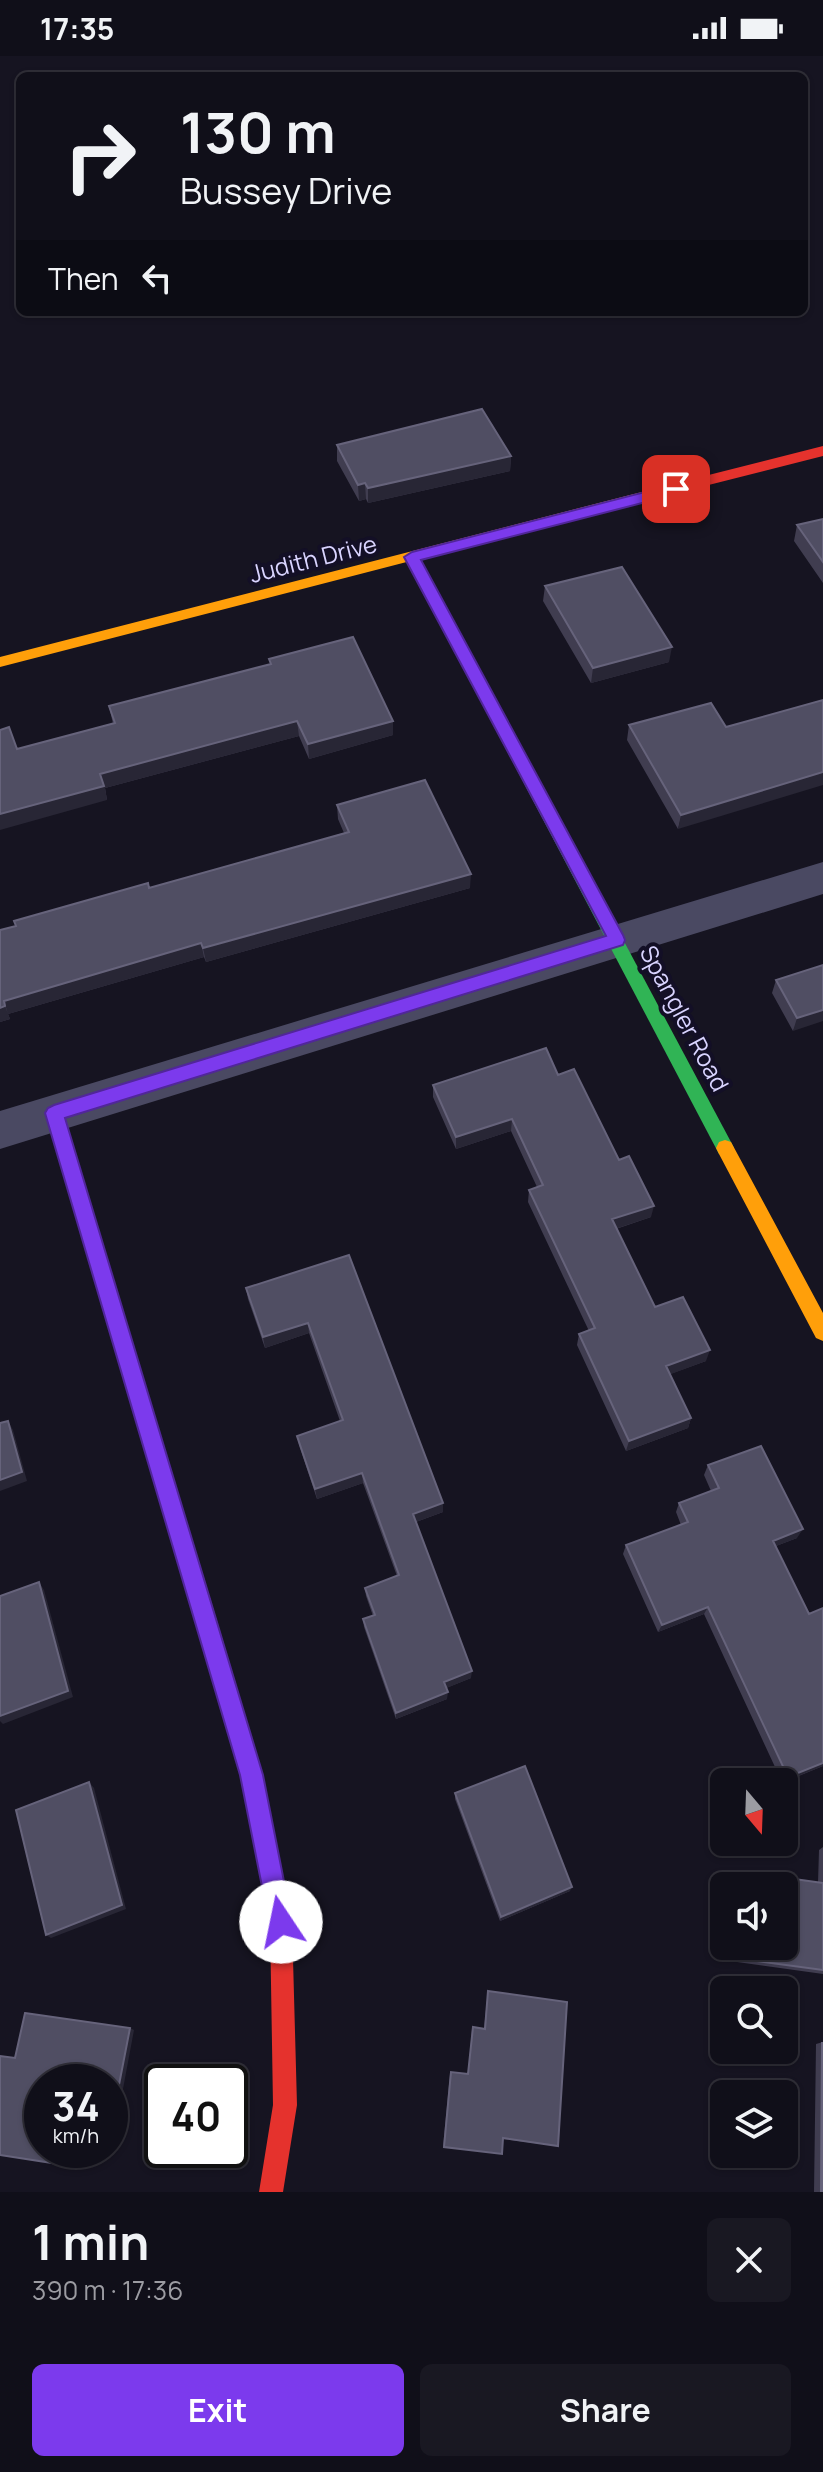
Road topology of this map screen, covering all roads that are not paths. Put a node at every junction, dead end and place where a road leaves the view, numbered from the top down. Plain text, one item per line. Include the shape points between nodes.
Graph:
1 (823, 451) edge
2 (412, 557) junction
3 (0, 662) edge
4 (823, 878) edge
5 (617, 940) junction
6 (54, 1113) junction
7 (0, 1130) edge
8 (823, 1332) edge
9 (271, 2192) edge

1 - 2 street, Judith Drive
2 - 3 street, Judith Drive
2 - 5 street, Spangler Road
4 - 5 street
5 - 6 street
5 - 8 street, Spangler Road
6 - 7 street
6 - 9 street via 252,1775 281,1922 285,2105

